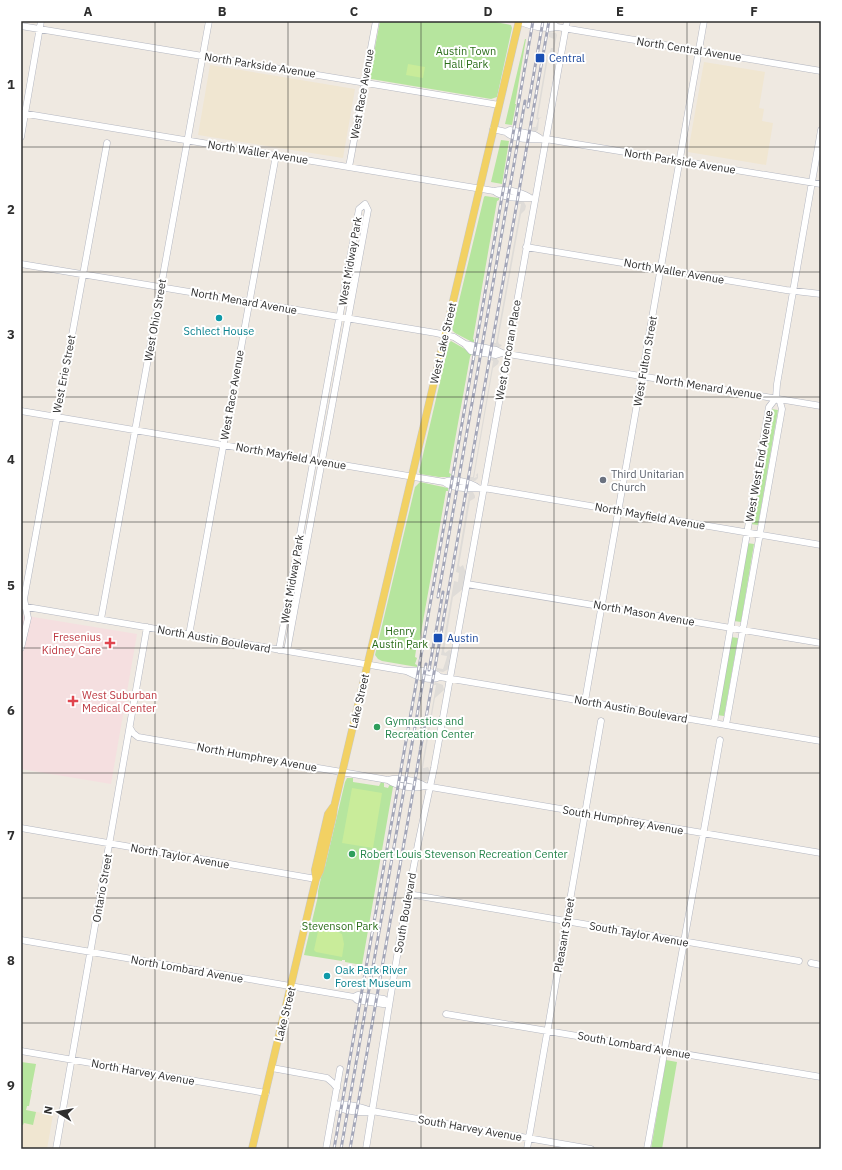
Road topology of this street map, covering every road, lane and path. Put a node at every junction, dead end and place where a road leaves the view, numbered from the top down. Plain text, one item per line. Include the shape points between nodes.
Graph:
1 (42, 21) edge
2 (209, 21) edge
3 (376, 21) edge
4 (519, 21) edge
5 (534, 21) edge
6 (567, 21) edge
7 (704, 21) edge
8 (21, 26) edge
9 (557, 27) junction
10 (40, 29) junction
11 (565, 29) junction
12 (699, 51) junction
13 (203, 56) junction
14 (821, 71) edge
15 (364, 83) junction
16 (499, 105) junction
17 (23, 113) edge
18 (493, 130) junction
19 (821, 130) edge
20 (21, 137) edge
21 (543, 139) junction
22 (187, 140) junction
23 (107, 143) dead end
24 (276, 155) junction
25 (679, 161) junction
26 (349, 167) junction
27 (812, 183) junction
28 (821, 184) edge
29 (479, 189) junction
30 (532, 198) junction
31 (353, 244) junction
32 (361, 246) junction
33 (526, 247) junction
34 (21, 264) edge
35 (661, 269) junction
36 (83, 274) junction
37 (161, 287) junction
38 (794, 290) junction
39 (821, 294) edge
40 (249, 302) junction
41 (339, 317) junction
42 (348, 319) junction
43 (444, 335) junction
44 (505, 354) junction
45 (642, 377) junction
46 (776, 398) junction
47 (821, 406) edge
48 (21, 411) edge
49 (56, 417) junction
50 (135, 430) junction
51 (223, 444) junction
52 (314, 460) junction
53 (322, 461) junction
54 (411, 476) junction
55 (481, 488) junction
56 (618, 511) junction
57 (747, 533) junction
58 (760, 535) junction
59 (821, 545) edge
60 (467, 584) junction
61 (23, 606) edge
62 (602, 606) junction
63 (21, 614) edge
64 (101, 620) junction
65 (147, 627) junction
66 (730, 628) junction
67 (743, 630) junction
68 (189, 634) junction
69 (821, 643) edge
70 (21, 648) edge
71 (279, 650) junction
72 (287, 651) junction
73 (367, 665) junction
74 (450, 679) junction
75 (585, 702) junction
76 (601, 720) dead end
77 (714, 723) junction
78 (726, 725) junction
79 (130, 728) junction
80 (720, 740) dead end
81 (821, 742) edge
82 (342, 772) junction
83 (428, 786) junction
84 (585, 813) junction
85 (21, 828) edge
86 (703, 833) junction
87 (109, 844) junction
88 (821, 853) edge
89 (316, 880) junction
90 (408, 894) junction
91 (567, 921) junction
92 (21, 940) edge
93 (684, 942) junction
94 (90, 952) junction
95 (799, 961) dead end
96 (811, 963) dead end
97 (821, 965) edge
98 (291, 987) junction
99 (389, 1003) junction
100 (446, 1014) dead end
101 (547, 1031) junction
102 (665, 1050) junction
103 (21, 1051) edge
104 (72, 1060) junction
105 (272, 1068) junction
106 (340, 1069) dead end
107 (821, 1077) edge
108 (337, 1088) junction
109 (266, 1093) junction
110 (334, 1105) junction
111 (372, 1111) junction
112 (529, 1138) junction
113 (56, 1149) edge
114 (252, 1149) edge
115 (326, 1149) edge
116 (366, 1149) edge
117 (527, 1149) edge
118 (591, 1149) edge
119 (647, 1149) edge

1 - 10 street
2 - 13 street, West Ohio Street
3 - 15 street, West Race Avenue
4 - 9 street, North Central Avenue via 552,29
4 - 16 main road, West Lake Street
5 - 9 street, North Central Avenue
6 - 11 street, West Corcoran Place
7 - 12 street, West Fulton Street
8 - 10 street, North Parkside Avenue
9 - 11 street, North Central Avenue
10 - 13 street, North Parkside Avenue
10 - 17 street
11 - 12 street, North Central Avenue
11 - 21 street, West Corcoran Place
12 - 14 street, North Central Avenue
12 - 25 street, West Fulton Street
13 - 15 street, North Parkside Avenue
13 - 22 street, West Ohio Street
15 - 16 street, North Parkside Avenue
15 - 26 street, West Race Avenue
16 - 18 main road, West Lake Street
17 - 20 street
17 - 22 street, North Waller Avenue
18 - 21 street, North Parkside Avenue via 506,132 509,136
18 - 29 main road, West Lake Street
19 - 27 street
21 - 25 street, North Parkside Avenue
21 - 30 street, West Corcoran Place
22 - 24 street, North Waller Avenue
22 - 37 street, West Ohio Street
23 - 36 street, West Erie Street
24 - 26 street, North Waller Avenue
24 - 40 street, West Race Avenue
25 - 27 street, North Parkside Avenue
25 - 35 street, West Fulton Street
26 - 29 street, North Waller Avenue
27 - 28 street, North Parkside Avenue
27 - 38 street
29 - 30 street, North Waller Avenue via 522,199
29 - 43 main road, West Lake Street
30 - 33 street, West Corcoran Place
31 - 32 street
31 - 32 street, West Midway Park via 359,209 365,204 368,210
31 - 41 street, West Midway Park
32 - 42 street, West Midway Park
33 - 35 street, North Waller Avenue
33 - 44 street, West Corcoran Place
34 - 36 street, North Menard Avenue
35 - 38 street, North Waller Avenue
35 - 45 street, West Fulton Street
36 - 37 street, North Menard Avenue
36 - 49 street, West Erie Street
37 - 40 street, North Menard Avenue
37 - 50 street, West Ohio Street
38 - 39 street, North Waller Avenue
38 - 46 street
40 - 41 street, North Menard Avenue
40 - 51 street, West Race Avenue
41 - 42 street, North Menard Avenue
41 - 52 street, West Midway Park
42 - 43 street, North Menard Avenue
42 - 53 street, West Midway Park
43 - 44 street, North Menard Avenue via 466,344 471,351
43 - 54 main road, West Lake Street
44 - 45 street, North Menard Avenue
44 - 55 street, West Corcoran Place
45 - 46 street, North Menard Avenue
45 - 56 street, West Fulton Street
46 - 47 street, North Menard Avenue
46 - 57 street, West West End Avenue via 769,407
46 - 58 street, West West End Avenue via 782,409
48 - 49 street, North Mayfield Avenue
49 - 50 street, North Mayfield Avenue
49 - 61 street, West Erie Street
50 - 51 street, North Mayfield Avenue
50 - 64 street, West Ohio Street
51 - 52 street, North Mayfield Avenue
51 - 68 street, West Race Avenue
52 - 53 street, North Mayfield Avenue
52 - 71 street, West Midway Park
53 - 54 street, North Mayfield Avenue
53 - 72 street, West Midway Park
54 - 55 street, North Mayfield Avenue via 473,484
54 - 73 main road, West Lake Street
55 - 56 street, North Mayfield Avenue
55 - 60 street, West Corcoran Place
56 - 57 street, North Mayfield Avenue
56 - 62 street, West Fulton Street
57 - 58 street, North Mayfield Avenue
57 - 66 street, West West End Avenue
58 - 59 street, North Mayfield Avenue
58 - 67 street, West West End Avenue
60 - 62 street, North Mason Avenue
60 - 74 street, West Corcoran Place
61 - 63 street
61 - 64 street, North Austin Boulevard
61 - 70 street, West Erie Street via 28,618
62 - 66 street, North Mason Avenue
62 - 75 street, West Fulton Street
64 - 65 street, North Austin Boulevard
65 - 68 street, North Austin Boulevard
65 - 79 street, Ontario Street
66 - 67 street, North Mason Avenue
66 - 77 street, West West End Avenue
67 - 69 street, North Mason Avenue
67 - 78 street, West West End Avenue
68 - 71 street, North Austin Boulevard
71 - 72 street, North Austin Boulevard
72 - 73 street, North Austin Boulevard
73 - 74 street, North Austin Boulevard via 406,671 414,676
73 - 82 main road, Lake Street
74 - 75 street, North Austin Boulevard
74 - 83 street, South Boulevard
75 - 77 street, North Austin Boulevard
76 - 84 street, Pleasant Street
77 - 78 street, North Austin Boulevard
78 - 81 street, North Austin Boulevard
79 - 82 street, North Humphrey Avenue via 138,737
79 - 87 street, Ontario Street
80 - 86 street
82 - 83 street, North Humphrey Avenue via 388,780 394,778
82 - 89 main road, Lake Street via 334,807 328,814 315,870
83 - 84 street, South Humphrey Avenue
83 - 90 street, South Boulevard
84 - 86 street, South Humphrey Avenue
84 - 91 street, Pleasant Street
85 - 87 street, North Taylor Avenue
86 - 88 street, South Humphrey Avenue
86 - 93 street
87 - 89 street, North Taylor Avenue
87 - 94 street, Ontario Street
89 - 98 main road, Lake Street
90 - 91 street, South Taylor Avenue
90 - 99 street, South Boulevard
91 - 93 street, South Taylor Avenue
91 - 101 street, Pleasant Street
92 - 94 street, North Lombard Avenue
93 - 95 street, South Taylor Avenue
93 - 102 street
94 - 98 street, North Lombard Avenue
94 - 104 street, Ontario Street
96 - 97 street
98 - 99 street, North Lombard Avenue via 354,997 369,1002
98 - 105 main road, Lake Street
99 - 111 street, South Boulevard
100 - 101 street, South Lombard Avenue
101 - 102 street, South Lombard Avenue
101 - 112 street, Pleasant Street
102 - 107 street, South Lombard Avenue
102 - 119 street
103 - 104 street, North Harvey Avenue
104 - 109 street, North Harvey Avenue
104 - 113 street, Ontario Street
105 - 108 street via 326,1078
105 - 109 main road, Lake Street
106 - 108 street
108 - 110 street
109 - 114 main road, Lake Street
110 - 111 street
110 - 115 street
111 - 112 street, South Harvey Avenue
111 - 116 street, South Boulevard
112 - 117 street, Pleasant Street
112 - 118 street, South Harvey Avenue

